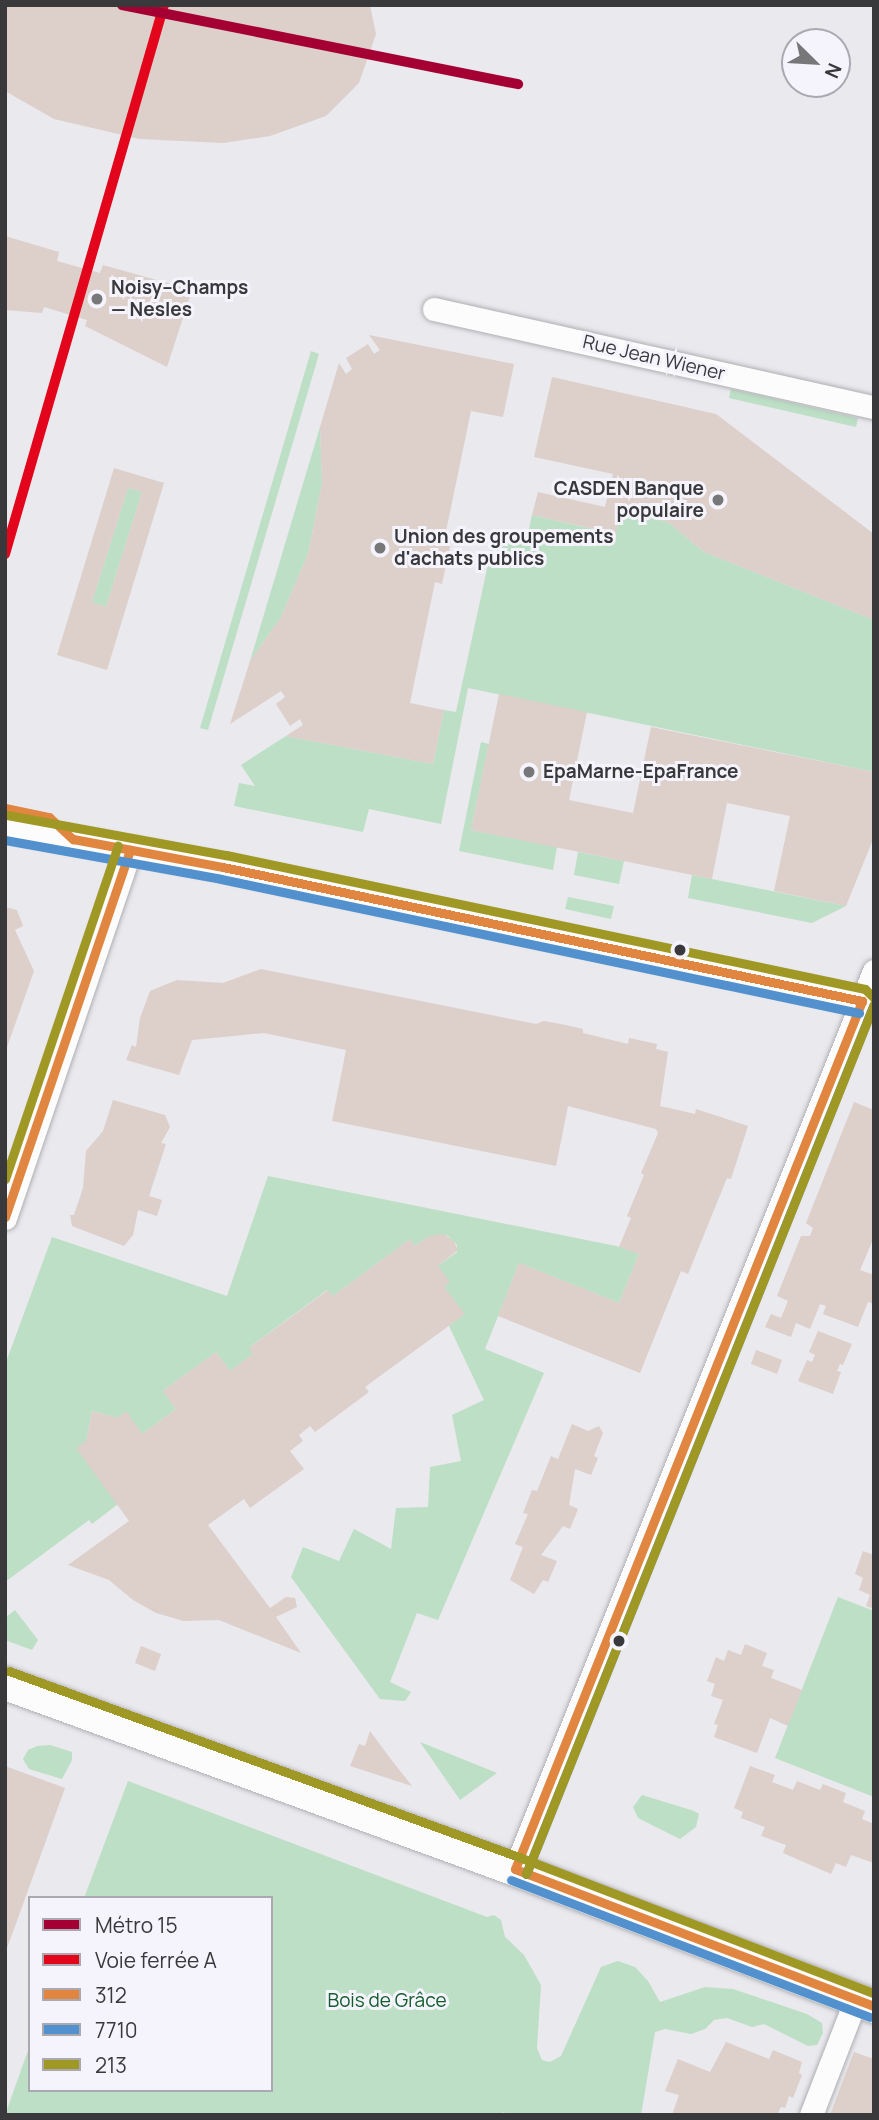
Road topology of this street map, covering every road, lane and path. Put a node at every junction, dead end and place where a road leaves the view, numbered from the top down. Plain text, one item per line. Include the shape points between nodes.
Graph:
1 (434, 309) dead end
2 (874, 408) edge
3 (5, 827) edge
4 (130, 850) junction
5 (874, 971) edge
6 (862, 1001) junction
7 (5, 1218) edge
8 (5, 1683) edge
9 (516, 1869) junction
10 (865, 2002) edge
11 (811, 2115) edge

1 - 2 street, Rue Jean Wiener
3 - 4 street
4 - 6 street
4 - 7 street
5 - 6 street
6 - 9 street
8 - 9 street
9 - 10 street
10 - 11 street

